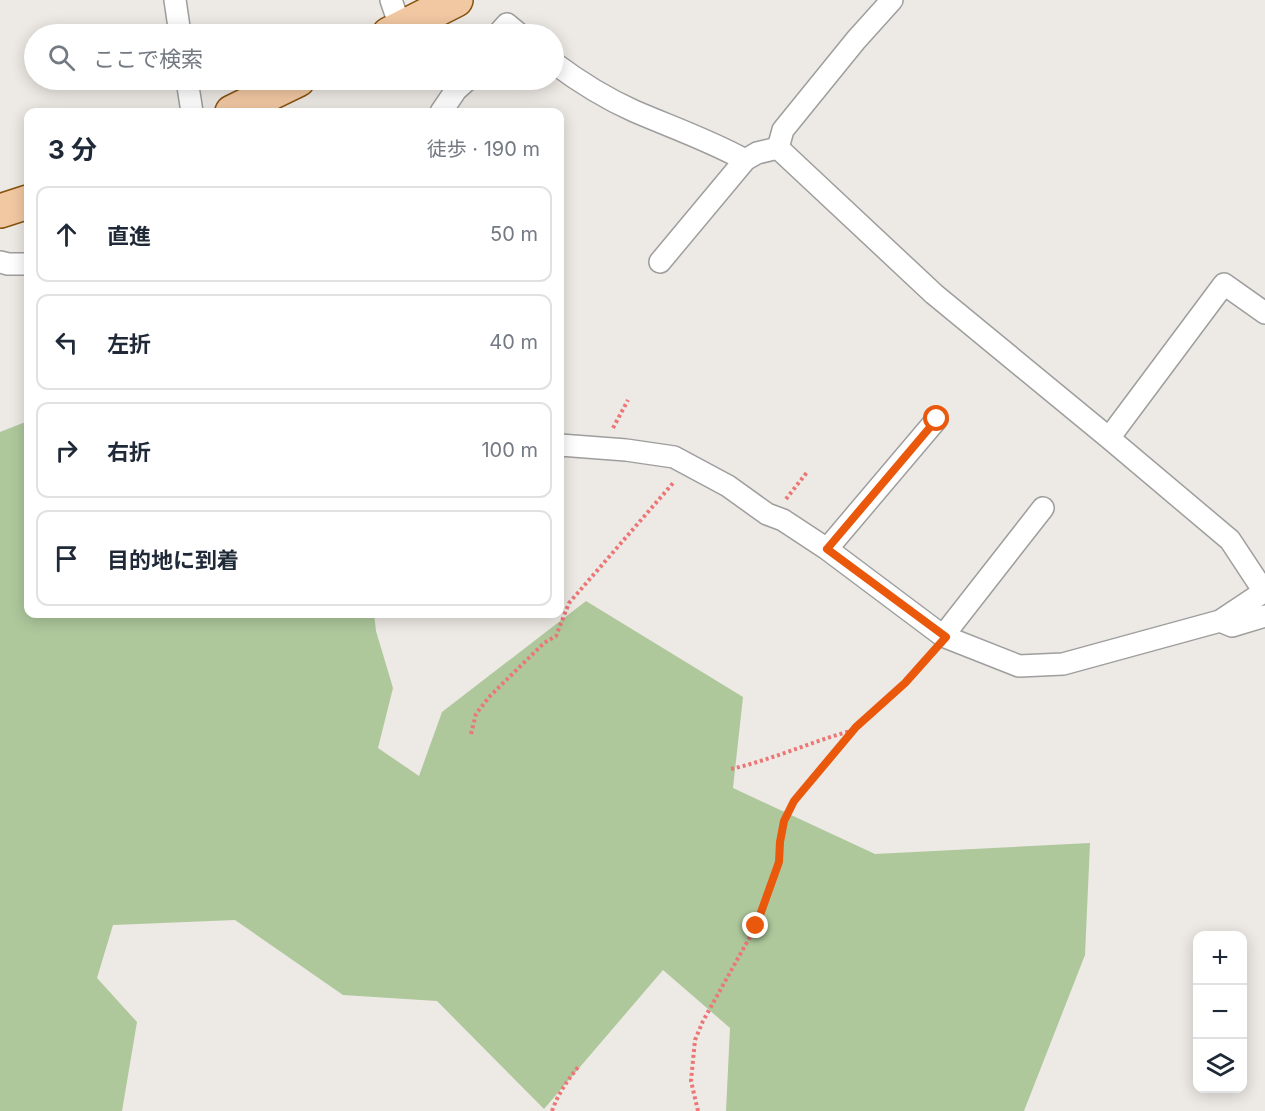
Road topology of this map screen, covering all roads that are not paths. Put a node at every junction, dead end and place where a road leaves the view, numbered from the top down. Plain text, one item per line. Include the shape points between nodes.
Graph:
1 (175, 0) edge
2 (456, 0) edge
3 (892, 0) edge
4 (179, 24) edge
5 (404, 24) edge
6 (564, 70) edge
7 (189, 90) edge
8 (277, 90) edge
9 (454, 90) edge
10 (191, 108) edge
11 (240, 108) edge
12 (443, 108) edge
13 (778, 148) junction
14 (745, 160) junction
15 (24, 203) edge
16 (0, 211) edge
17 (0, 262) edge
18 (660, 262) dead end
19 (24, 264) edge
20 (1265, 313) edge
21 (937, 419) dead end
22 (1109, 438) junction
23 (564, 445) edge
24 (1043, 508) dead end
25 (827, 549) junction
26 (1265, 589) edge
27 (1265, 616) edge
28 (1220, 621) junction
29 (945, 636) junction

1 - 4 street
2 - 5 main road
3 - 13 street via 783,129
6 - 14 street via 631,110
7 - 10 street
8 - 11 main road
9 - 12 street
13 - 14 street
13 - 22 street via 934,294
14 - 18 street
15 - 16 main road
17 - 19 street
20 - 22 street via 1224,284
21 - 25 street
22 - 26 street via 1230,540
23 - 25 street via 674,458 728,486
24 - 29 street
25 - 29 street
26 - 28 street
27 - 28 street via 1232,626
28 - 29 street via 1063,664 1019,666

